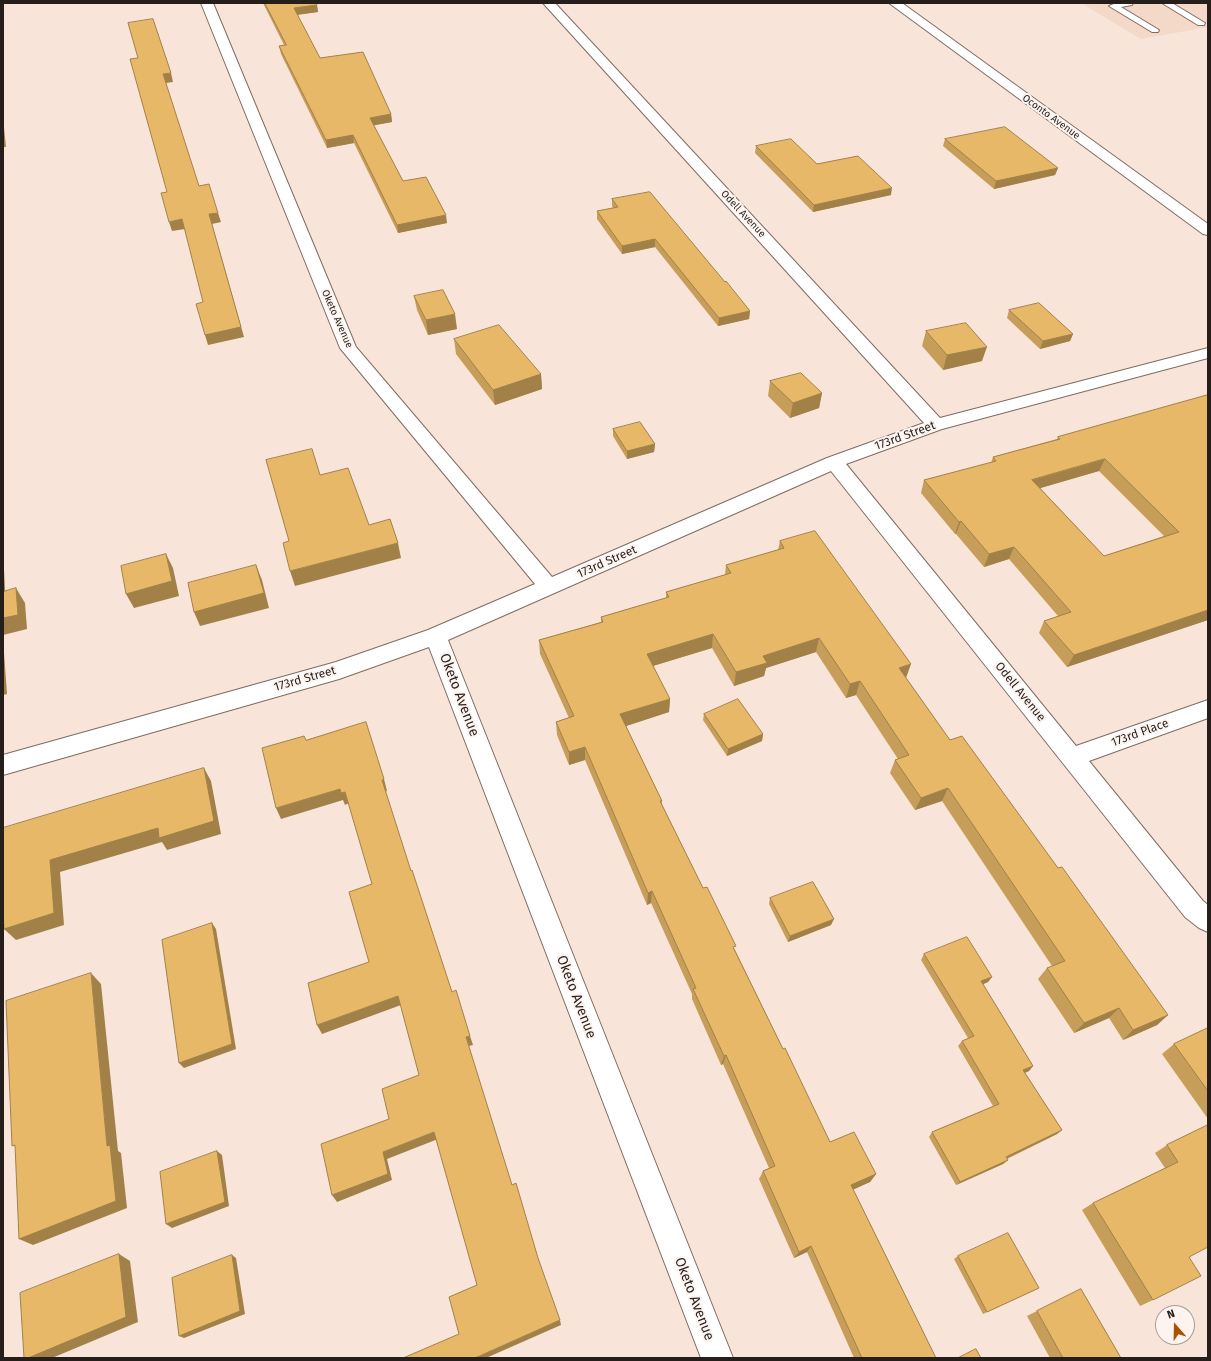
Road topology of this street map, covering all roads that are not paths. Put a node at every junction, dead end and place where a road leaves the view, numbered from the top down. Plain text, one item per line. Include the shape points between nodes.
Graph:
1 (207, 3) edge
2 (549, 3) edge
3 (895, 3) edge
4 (1129, 3) edge
5 (1166, 3) edge
6 (1111, 5) edge
7 (1201, 23) dead end
8 (1155, 30) dead end
9 (1208, 231) edge
10 (1208, 353) edge
11 (936, 425) junction
12 (834, 462) junction
13 (548, 587) junction
14 (436, 636) junction
15 (1208, 709) edge
16 (1072, 757) junction
17 (3, 765) edge
18 (1208, 920) edge
19 (717, 1358) edge

1 - 13 street, Oketo Avenue via 348,348
2 - 11 street, Odell Avenue
3 - 9 street, Oconto Avenue
4 - 6 lane
5 - 7 lane
6 - 8 lane
10 - 11 street, 173rd Street
11 - 12 street, 173rd Street
12 - 13 street, 173rd Street
12 - 16 street, Odell Avenue
13 - 14 street, 173rd Street
14 - 17 street, 173rd Street via 339,670
14 - 19 street, Oketo Avenue
15 - 16 street, 173rd Place
16 - 18 street, Odell Avenue via 1194,909

